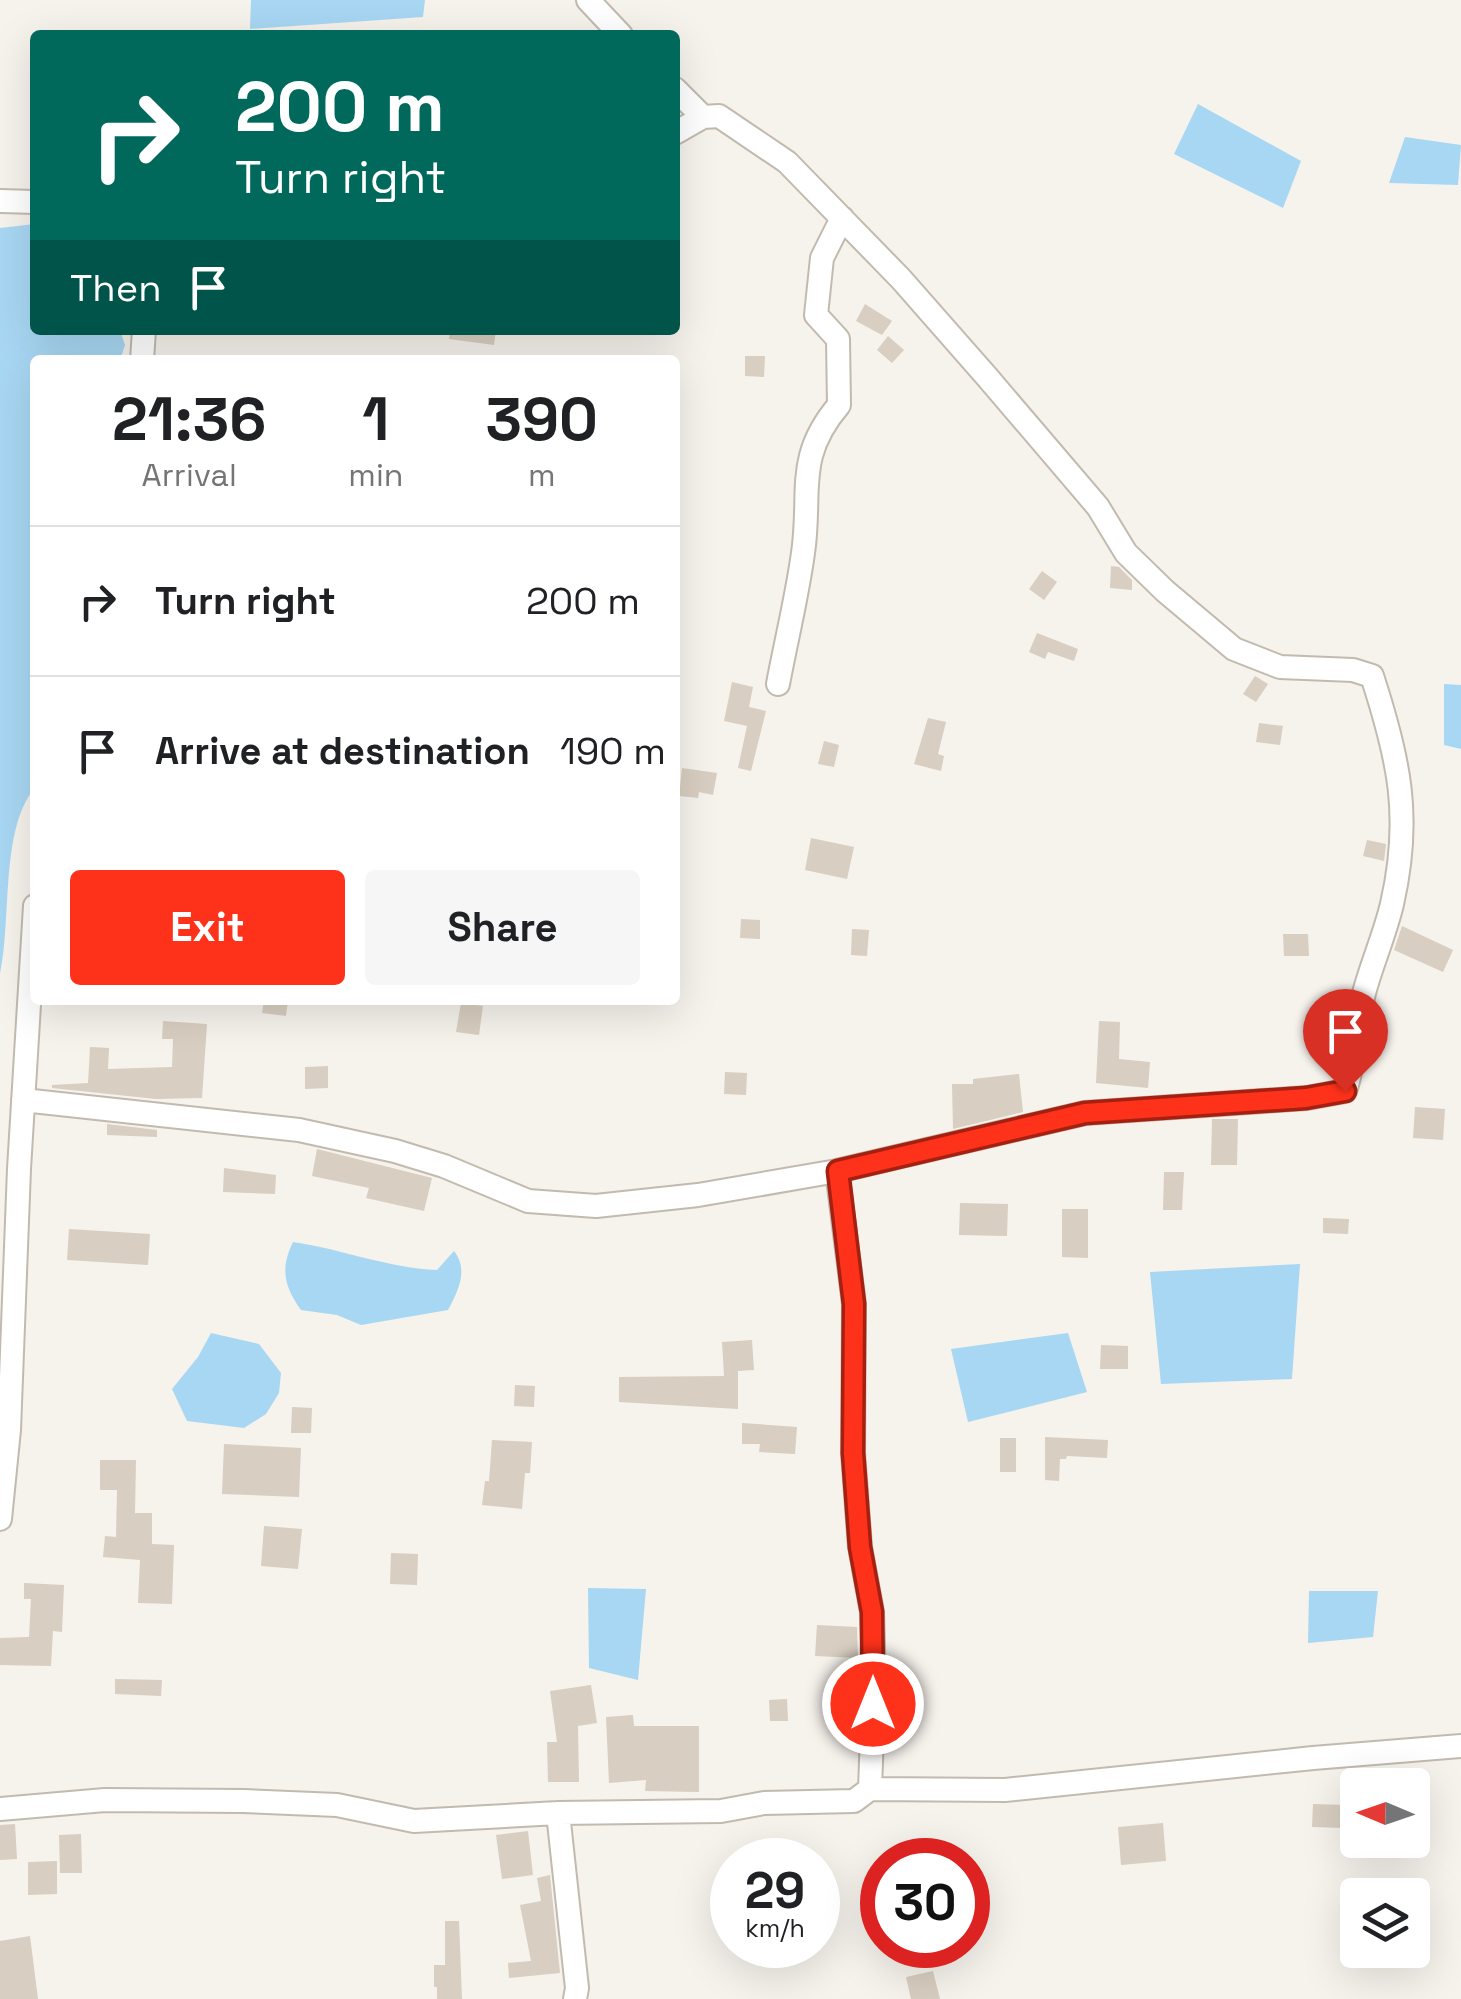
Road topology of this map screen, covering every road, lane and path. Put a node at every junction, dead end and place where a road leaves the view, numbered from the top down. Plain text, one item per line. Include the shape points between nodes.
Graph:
1 (588, 0) edge
2 (616, 30) edge
3 (680, 95) edge
4 (703, 117) junction
5 (680, 130) edge
6 (0, 201) edge
7 (30, 202) edge
8 (842, 218) junction
9 (778, 684) dead end
10 (30, 987) edge
11 (23, 1100) junction
12 (838, 1171) junction
13 (0, 1519) edge
14 (1461, 1746) edge
15 (870, 1789) junction
16 (0, 1809) edge
17 (558, 1813) junction
18 (575, 1999) edge

1 - 2 street
3 - 4 street
4 - 5 street
4 - 8 street via 728,120 787,162
6 - 7 street
8 - 9 street via 822,258 816,315 838,339 839,405 821,426 805,471 804,550
8 - 12 street via 976,364 1098,507 1126,553 1165,591 1234,649 1280,667 1372,676 1404,805 1392,906 1364,994 1345,1091 1085,1113
10 - 11 street
11 - 12 street via 299,1130 394,1151 506,1194 553,1204 698,1195
11 - 13 street
12 - 15 street via 854,1304 860,1547 872,1612
14 - 15 street via 1005,1790
15 - 17 street via 854,1801
16 - 17 street via 105,1800 336,1805 414,1821
17 - 18 street

